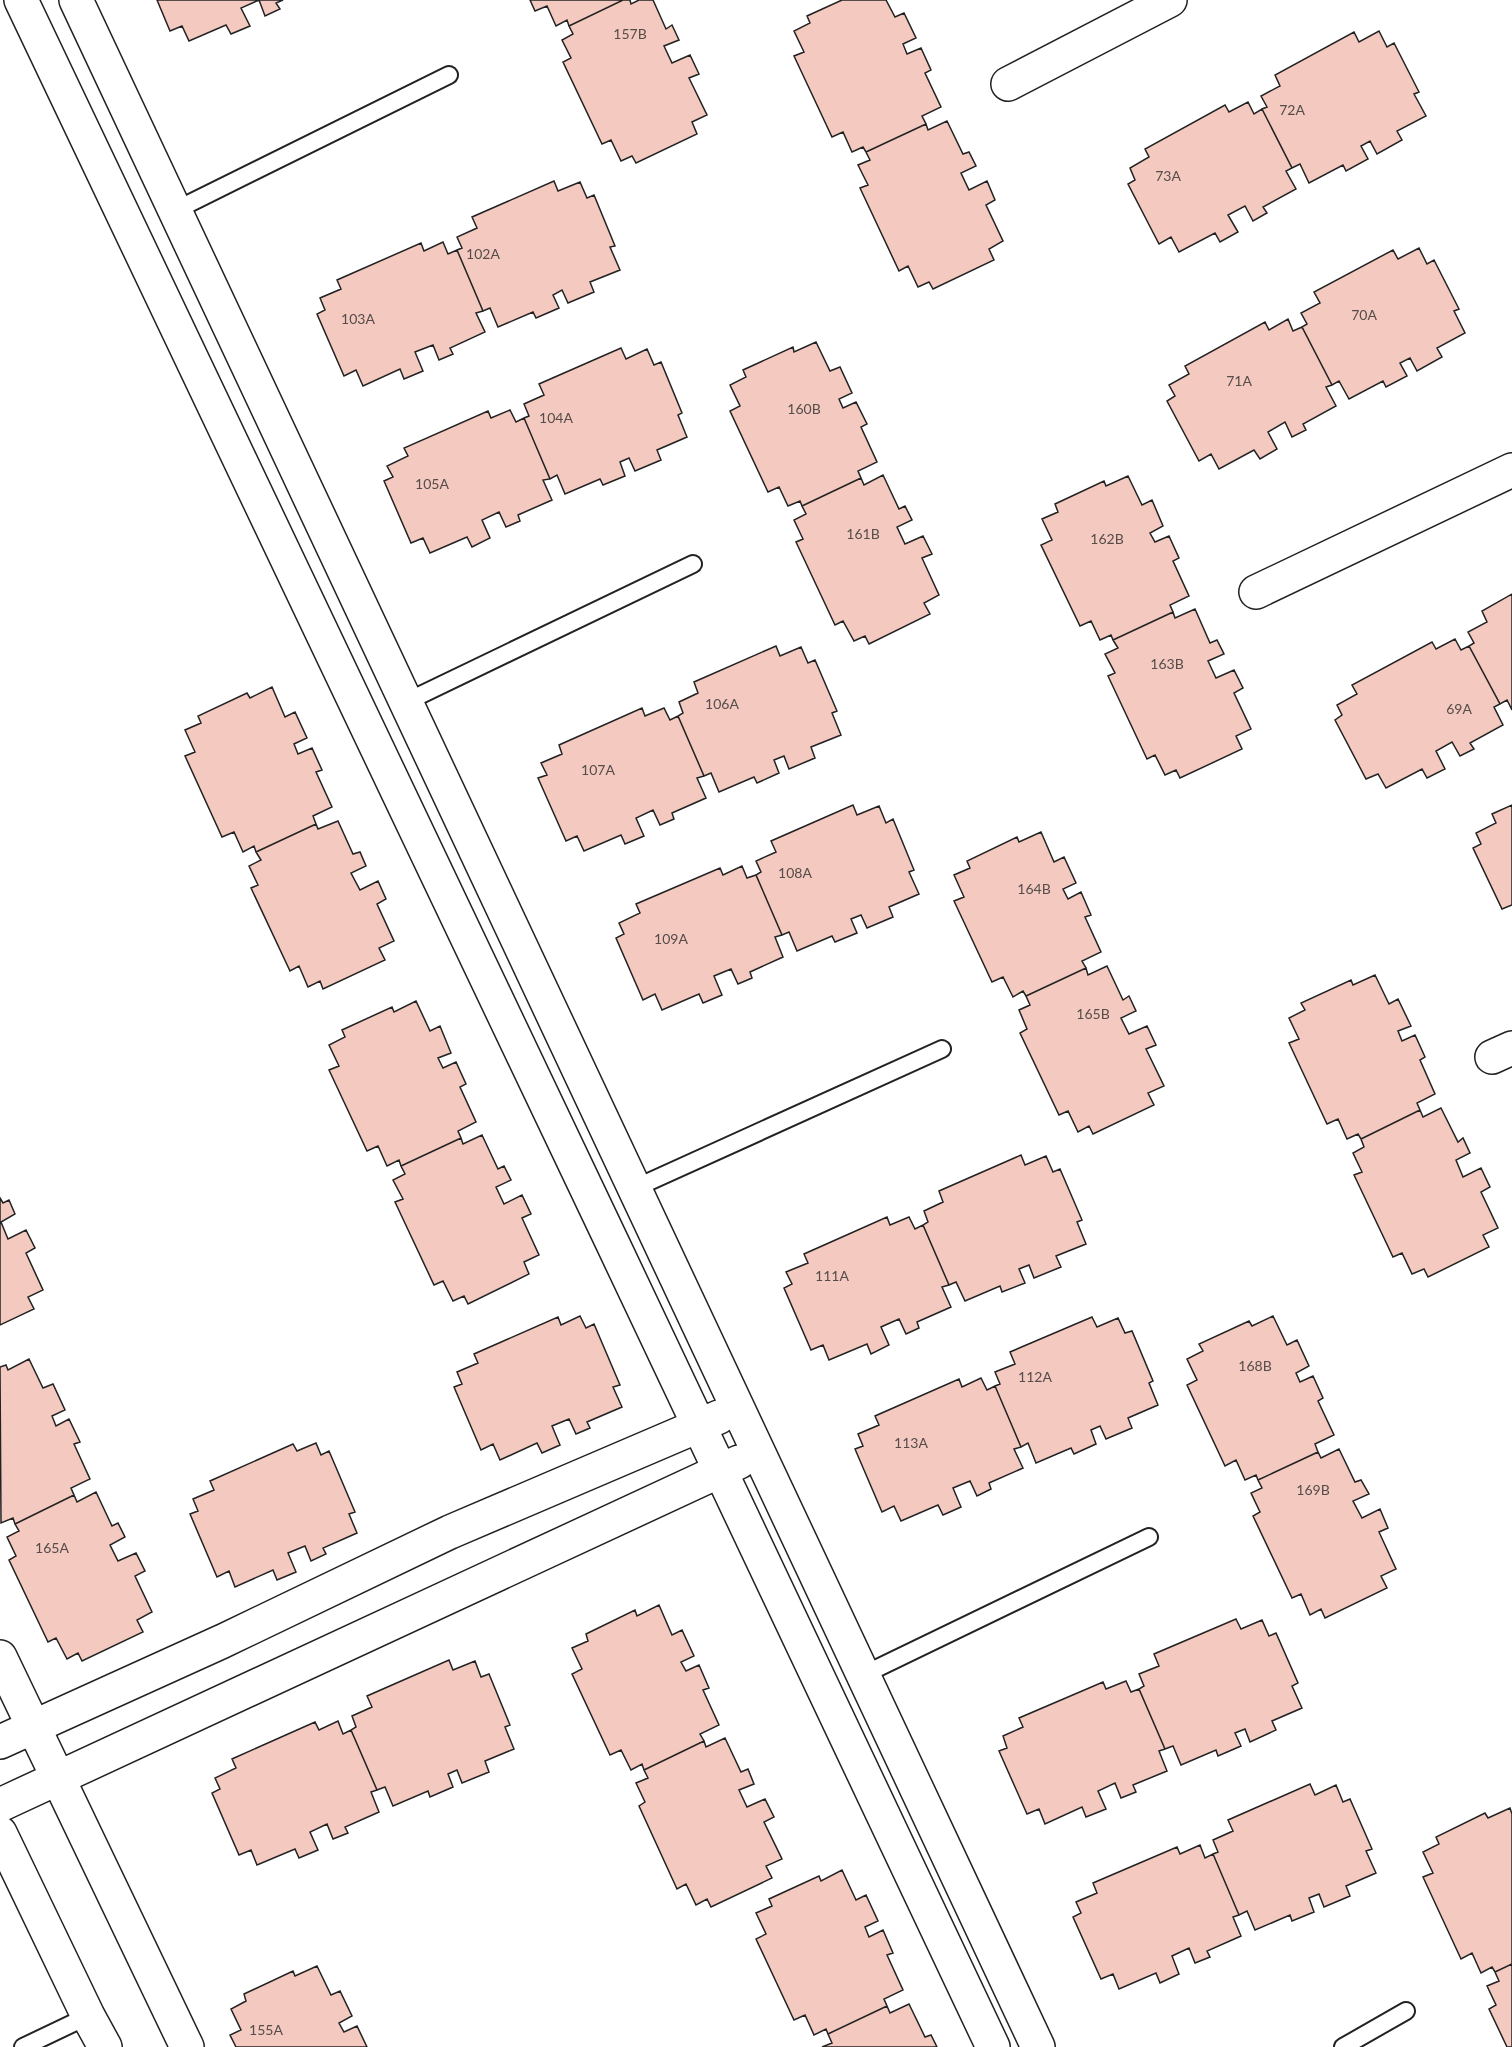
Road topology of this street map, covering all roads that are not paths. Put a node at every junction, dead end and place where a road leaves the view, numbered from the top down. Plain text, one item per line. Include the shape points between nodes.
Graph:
1 (21, 0) edge
2 (76, 0) edge
3 (1170, 0) edge
4 (449, 75) dead end
5 (1008, 84) dead end
6 (174, 211) junction
7 (1512, 470) edge
8 (693, 564) dead end
9 (1256, 592) dead end
10 (406, 702) junction
11 (942, 1050) dead end
12 (633, 1189) junction
13 (734, 1410) junction
14 (698, 1426) junction
15 (755, 1454) junction
16 (720, 1471) junction
17 (1149, 1537) dead end
18 (0, 1657) edge
19 (861, 1676) junction
20 (35, 1727) junction
21 (0, 1742) edge
22 (59, 1778) junction
23 (0, 1805) edge
24 (0, 1833) edge
25 (1406, 2011) dead end
26 (88, 2016) junction
27 (23, 2047) edge
28 (105, 2047) edge
29 (187, 2047) edge
30 (993, 2047) edge
31 (1038, 2047) edge
32 (1343, 2047) edge

1 - 14 street
2 - 6 street
3 - 5 street
4 - 6 lane
6 - 10 street
7 - 9 street
8 - 10 lane
10 - 12 street
11 - 12 lane
12 - 13 street
13 - 14 street
13 - 15 street
14 - 16 street
14 - 20 street via 450,1532
15 - 16 street
15 - 19 street
16 - 22 street
16 - 30 street
17 - 19 lane
18 - 20 street
19 - 31 street
20 - 21 street
20 - 22 street
22 - 23 street
22 - 29 street
24 - 26 street
25 - 32 lane
26 - 27 lane
26 - 28 street

